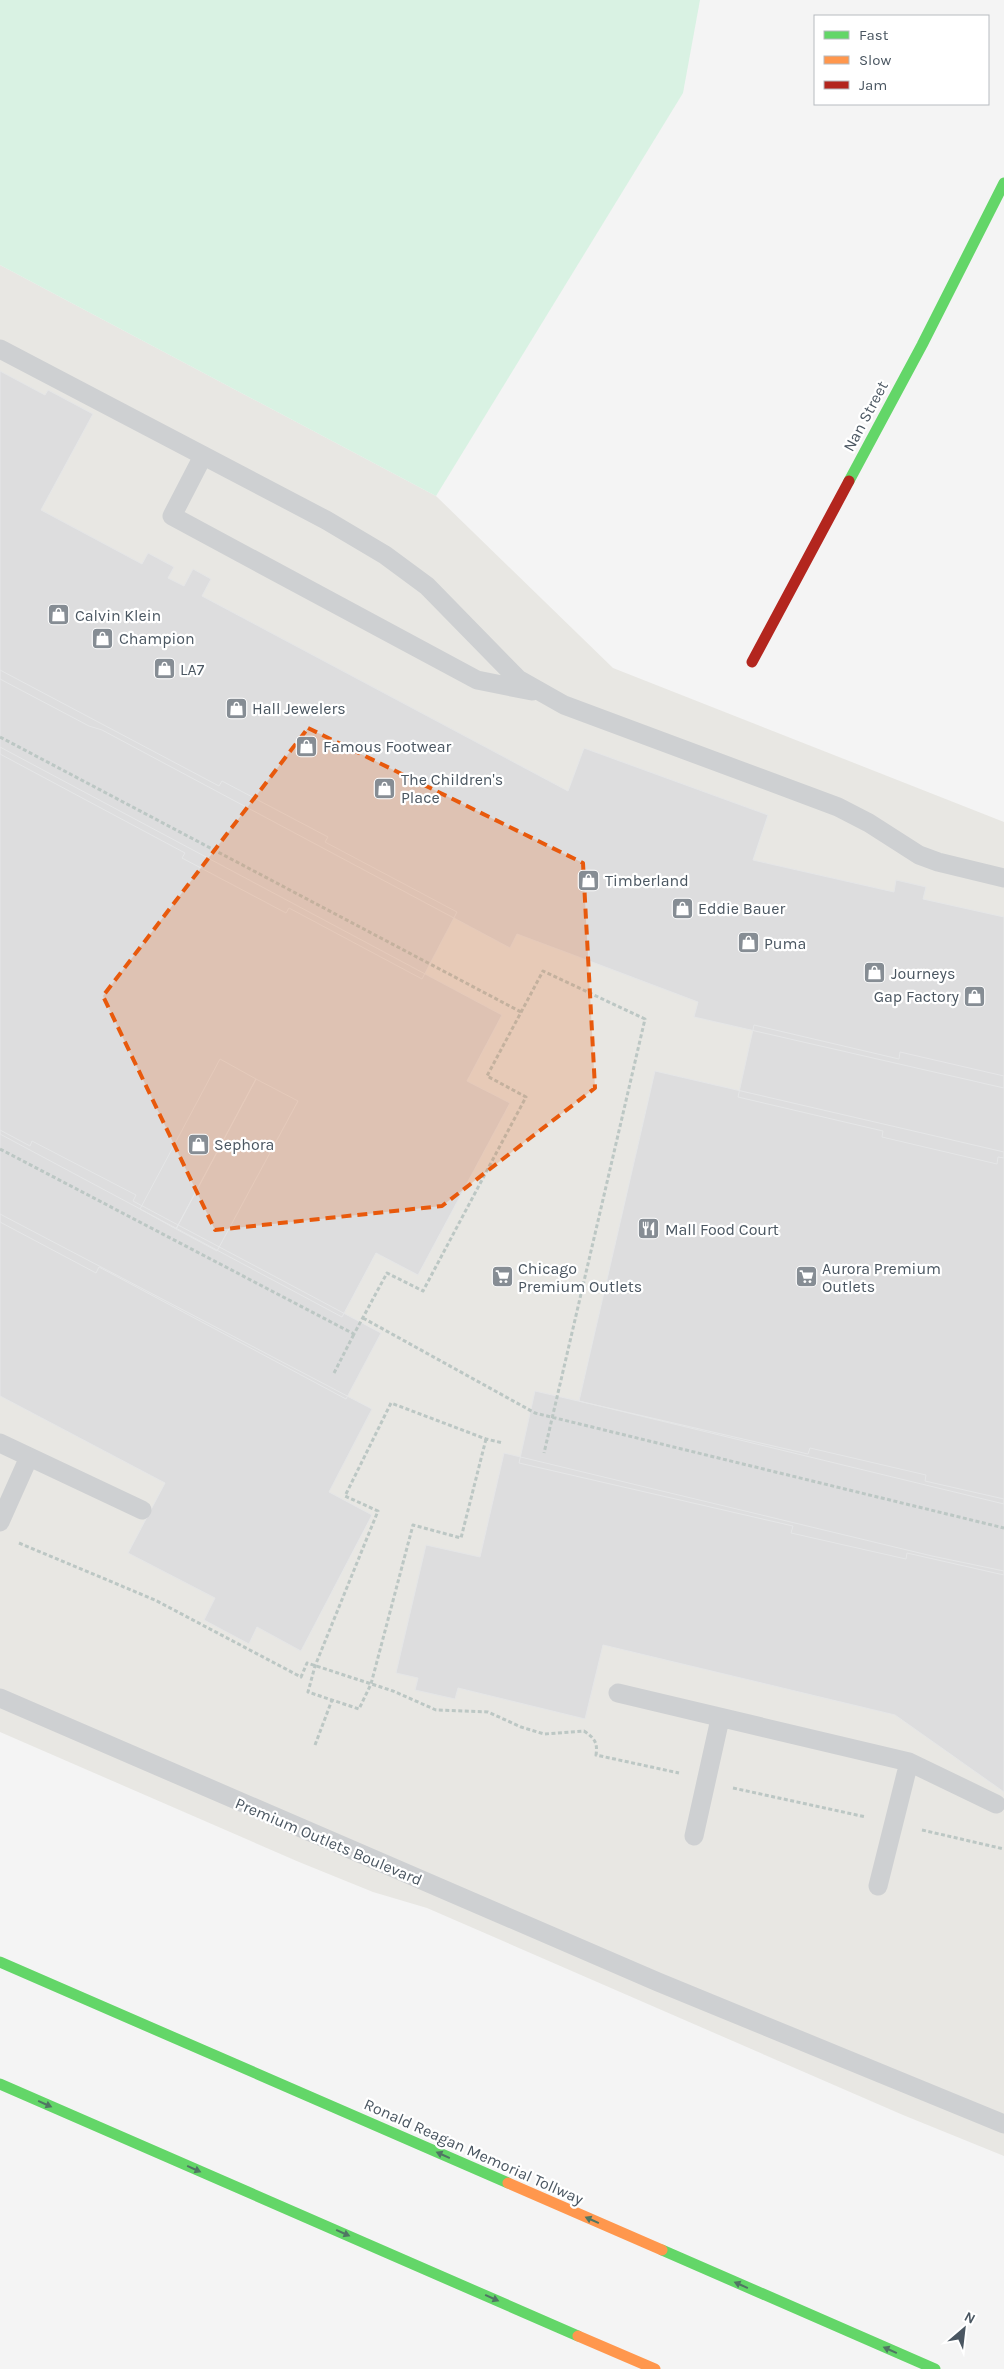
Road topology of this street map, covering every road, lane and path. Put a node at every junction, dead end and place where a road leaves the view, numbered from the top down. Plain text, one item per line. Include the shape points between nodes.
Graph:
1 (1004, 183) edge
2 (0, 349) edge
3 (204, 456) junction
4 (752, 662) dead end
5 (538, 692) junction
6 (0, 736) edge
7 (1004, 878) edge
8 (521, 1012) junction
9 (0, 1148) edge
10 (363, 1318) junction
11 (354, 1334) junction
12 (334, 1374) dead end
13 (552, 1417) junction
14 (486, 1440) junction
15 (0, 1443) edge
16 (502, 1443) dead end
17 (544, 1453) dead end
18 (29, 1457) junction
19 (142, 1510) dead end
20 (0, 1522) edge
21 (1004, 1528) edge
22 (14, 1541) dead end
23 (315, 1666) junction
24 (371, 1684) junction
25 (618, 1693) dead end
26 (0, 1698) edge
27 (332, 1700) junction
28 (720, 1719) junction
29 (315, 1745) dead end
30 (909, 1762) junction
31 (682, 1774) dead end
32 (726, 1786) dead end
33 (996, 1804) dead end
34 (874, 1819) dead end
35 (918, 1829) dead end
36 (694, 1836) dead end
37 (1004, 1849) edge
38 (878, 1886) dead end
39 (0, 1962) edge
40 (0, 2084) edge
41 (1004, 2124) edge
42 (654, 2369) edge
43 (935, 2369) edge

1 - 4 main road, Nan Street via 922,345
2 - 3 lane
3 - 5 lane via 326,520 406,569 427,586 518,679
3 - 5 lane via 172,516 477,680
5 - 7 lane via 564,705 838,808 869,823 919,855
6 - 8 path
8 - 10 path via 487,1076 526,1097 423,1291 387,1273
8 - 13 path via 543,971 644,1019
9 - 11 path
10 - 11 path
10 - 13 path via 535,1413
11 - 12 path
13 - 17 path
13 - 21 path
14 - 16 path
14 - 23 path via 391,1403 345,1496 378,1511
14 - 24 path via 461,1538 413,1525
15 - 18 lane
18 - 19 lane
18 - 20 lane
22 - 23 path via 155,1600 301,1677 307,1663
23 - 24 path
23 - 27 path via 308,1692
24 - 27 path via 359,1709
24 - 31 path via 436,1710 488,1712 534,1732 584,1731 598,1745 596,1755
25 - 28 lane
26 - 41 lane, Premium Outlets Boulevard via 658,1982
27 - 29 path
28 - 30 lane
28 - 36 lane
30 - 33 lane
30 - 38 lane
32 - 34 path
35 - 37 path
43 -> 39 main road, Ronald Reagan Memorial Tollway
40 -> 42 main road

